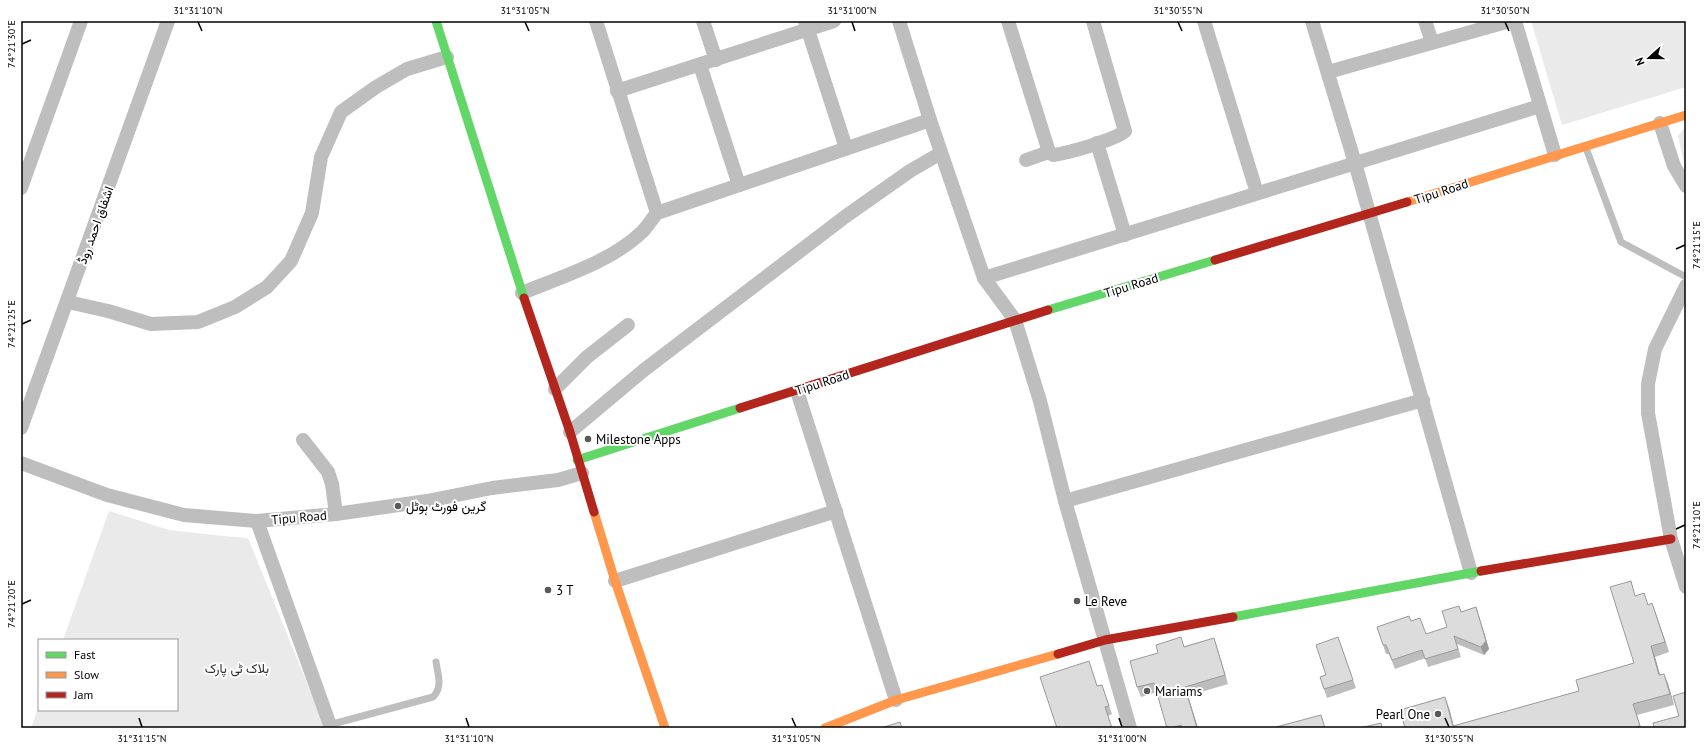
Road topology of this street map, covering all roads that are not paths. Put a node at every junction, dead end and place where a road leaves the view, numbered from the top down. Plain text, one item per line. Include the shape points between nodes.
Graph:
1 (81, 21) edge
2 (168, 21) edge
3 (436, 21) edge
4 (596, 21) edge
5 (703, 21) edge
6 (834, 21) edge
7 (899, 21) edge
8 (1008, 21) edge
9 (1093, 21) edge
10 (1204, 21) edge
11 (1312, 21) edge
12 (1425, 21) edge
13 (1510, 21) edge
14 (1515, 21) edge
15 (806, 25) edge
16 (1432, 42) junction
17 (447, 57) junction
18 (716, 60) junction
19 (700, 65) junction
20 (1328, 72) junction
21 (618, 91) junction
22 (1540, 106) junction
23 (1686, 115) edge
24 (930, 120) junction
25 (1660, 123) junction
26 (1097, 143) junction
27 (1585, 146) junction
28 (846, 148) junction
29 (1049, 152) junction
30 (941, 153) junction
31 (1555, 155) junction
32 (1026, 160) dead end
33 (1355, 163) junction
34 (739, 185) junction
35 (1686, 186) edge
36 (21, 188) edge
37 (1258, 193) junction
38 (657, 213) junction
39 (1369, 214) junction
40 (1125, 235) junction
41 (1686, 277) edge
42 (984, 278) junction
43 (1686, 286) edge
44 (522, 293) junction
45 (68, 302) junction
46 (1015, 320) junction
47 (628, 325) dead end
48 (555, 389) junction
49 (797, 391) junction
50 (1423, 400) junction
51 (21, 428) edge
52 (570, 432) junction
53 (302, 440) dead end
54 (577, 460) junction
55 (21, 463) edge
56 (582, 473) junction
57 (1065, 501) junction
58 (836, 511) junction
59 (336, 514) junction
60 (257, 521) junction
61 (1671, 539) junction
62 (1471, 573) junction
63 (615, 581) junction
64 (1686, 587) edge
65 (1105, 640) junction
66 (436, 662) dead end
67 (896, 700) junction
68 (330, 726) edge
69 (664, 728) edge
70 (825, 728) edge
71 (1130, 728) edge

1 - 36 street
2 - 45 street, اشفاق احمد روڈ
3 - 17 street
4 - 21 street
5 - 18 street
6 - 15 street
7 - 24 street
8 - 29 street
9 - 26 street via 1125,131
10 - 37 street
11 - 20 street
12 - 16 street
13 - 16 street
14 - 22 street
15 - 18 street
15 - 28 street
16 - 20 street
17 - 44 street
17 - 45 street via 407,69 341,112 321,157 312,213 291,261 267,287 235,306 198,322 151,324
18 - 19 street
19 - 21 street
19 - 34 street
20 - 33 street
21 - 38 street
22 - 31 street
22 - 33 street
23 - 25 street, Tipu Road
24 - 28 street
24 - 30 street
25 - 27 street, Tipu Road
25 - 35 street via 1674,166
26 - 29 street via 1059,154 1053,155
26 - 40 street
27 - 31 street, Tipu Road
27 - 41 lane via 1621,242
28 - 34 street
29 - 32 street
30 - 42 street
30 - 52 street via 910,171 846,216 644,370
31 - 39 street, Tipu Road
33 - 37 street
33 - 39 street
34 - 38 street
37 - 40 street
38 - 44 street via 643,232 620,250
39 - 46 street, Tipu Road
39 - 50 street
40 - 42 street
42 - 46 street
43 - 61 street via 1655,349 1648,384 1648,413
44 - 48 street
45 - 51 street, اشفاق احمد روڈ
46 - 49 street, Tipu Road
46 - 57 street via 1040,401
47 - 48 street via 586,358
48 - 52 street
49 - 54 street, Tipu Road
49 - 58 street
50 - 57 street
50 - 62 street
52 - 54 street
53 - 59 street via 328,472
54 - 56 street
55 - 60 street, Tipu Road via 107,495 184,515
56 - 59 street, Tipu Road via 558,480 492,488
56 - 63 street
57 - 65 street
58 - 63 street
58 - 67 street
59 - 60 street, Tipu Road
60 - 68 street
61 - 62 street
61 - 64 street
62 - 65 street
63 - 69 street
65 - 67 street
65 - 71 street
66 - 68 lane via 440,684 439,691 433,697
67 - 70 street

